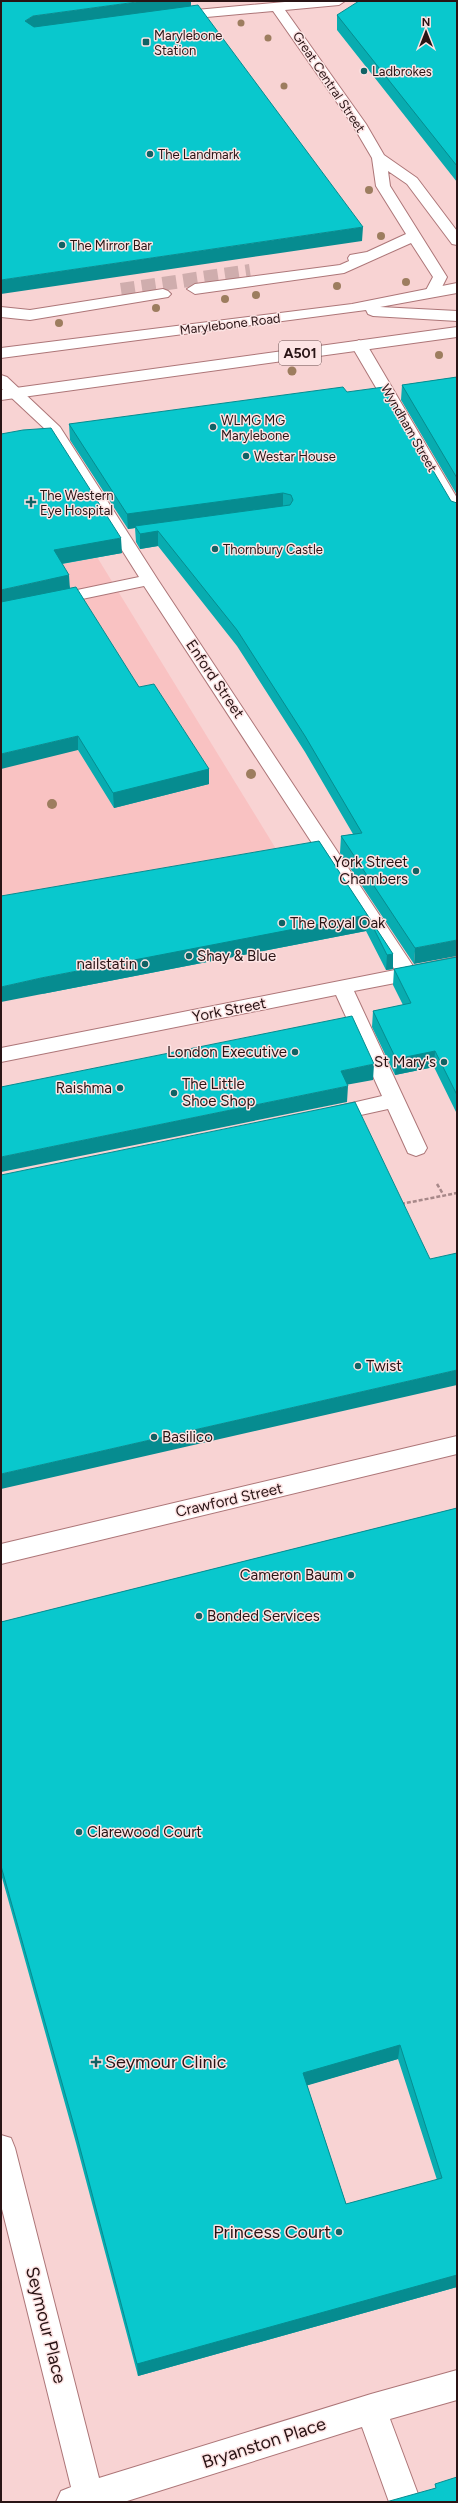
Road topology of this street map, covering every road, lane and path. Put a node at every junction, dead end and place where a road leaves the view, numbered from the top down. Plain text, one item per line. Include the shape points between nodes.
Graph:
1 (252, 1) edge
2 (338, 1) edge
3 (277, 7) junction
4 (163, 17) edge
5 (379, 158) junction
6 (414, 236) junction
7 (457, 241) edge
8 (370, 256) junction
9 (250, 271) tunnel mouth
10 (457, 288) edge
11 (195, 289) dead end
12 (121, 290) tunnel mouth
13 (433, 292) junction
14 (163, 294) dead end
15 (1, 308) edge
16 (352, 309) junction
17 (1, 312) edge
18 (457, 316) edge
19 (457, 332) edge
20 (359, 345) junction
21 (1, 353) edge
22 (1, 380) edge
23 (7, 394) edge
24 (457, 512) edge
25 (142, 534) edge
26 (122, 537) junction
27 (149, 580) junction
28 (1, 611) edge
29 (457, 964) edge
30 (408, 974) junction
31 (342, 987) junction
32 (1, 1055) edge
33 (393, 1101) junction
34 (310, 1119) edge
35 (416, 1148) dead end
36 (457, 1193) edge
37 (396, 1205) edge
38 (457, 1445) edge
39 (1, 1554) edge
40 (1, 2148) edge
41 (457, 2385) edge
42 (371, 2409) junction
43 (83, 2500) edge
44 (405, 2502) edge

1 - 3 main road
2 - 3 main road
3 - 4 main road
3 - 5 main road, Great Central Street via 359,124
5 - 6 main road, Great Central Street via 383,186
5 - 7 main road, Great Central Street via 412,181
6 - 8 main road
6 - 13 main road, Great Central Street via 440,277
8 - 9 main road
8 - 11 main road via 344,269
10 - 13 main road, Marylebone Road
12 - 15 main road
13 - 16 main road, Marylebone Road
14 - 17 main road via 30,315
16 - 18 main road
16 - 21 main road, Marylebone Road
19 - 20 main road, A501
20 - 23 main road, A501
20 - 24 main road, Wyndham Street
22 - 23 main road, Enford Street
23 - 26 main road, Enford Street via 52,428
25 - 26 main road
26 - 27 main road, Enford Street
27 - 28 main road
27 - 30 main road, Enford Street
29 - 30 main road, York Street
30 - 31 main road, York Street
31 - 32 main road, York Street
31 - 33 main road
33 - 34 main road
33 - 35 main road
36 - 37 path
38 - 39 main road, Crawford Street
40 - 43 main road, Seymour Place
41 - 42 main road, Bryanston Place
42 - 43 main road, Bryanston Place
42 - 44 main road

